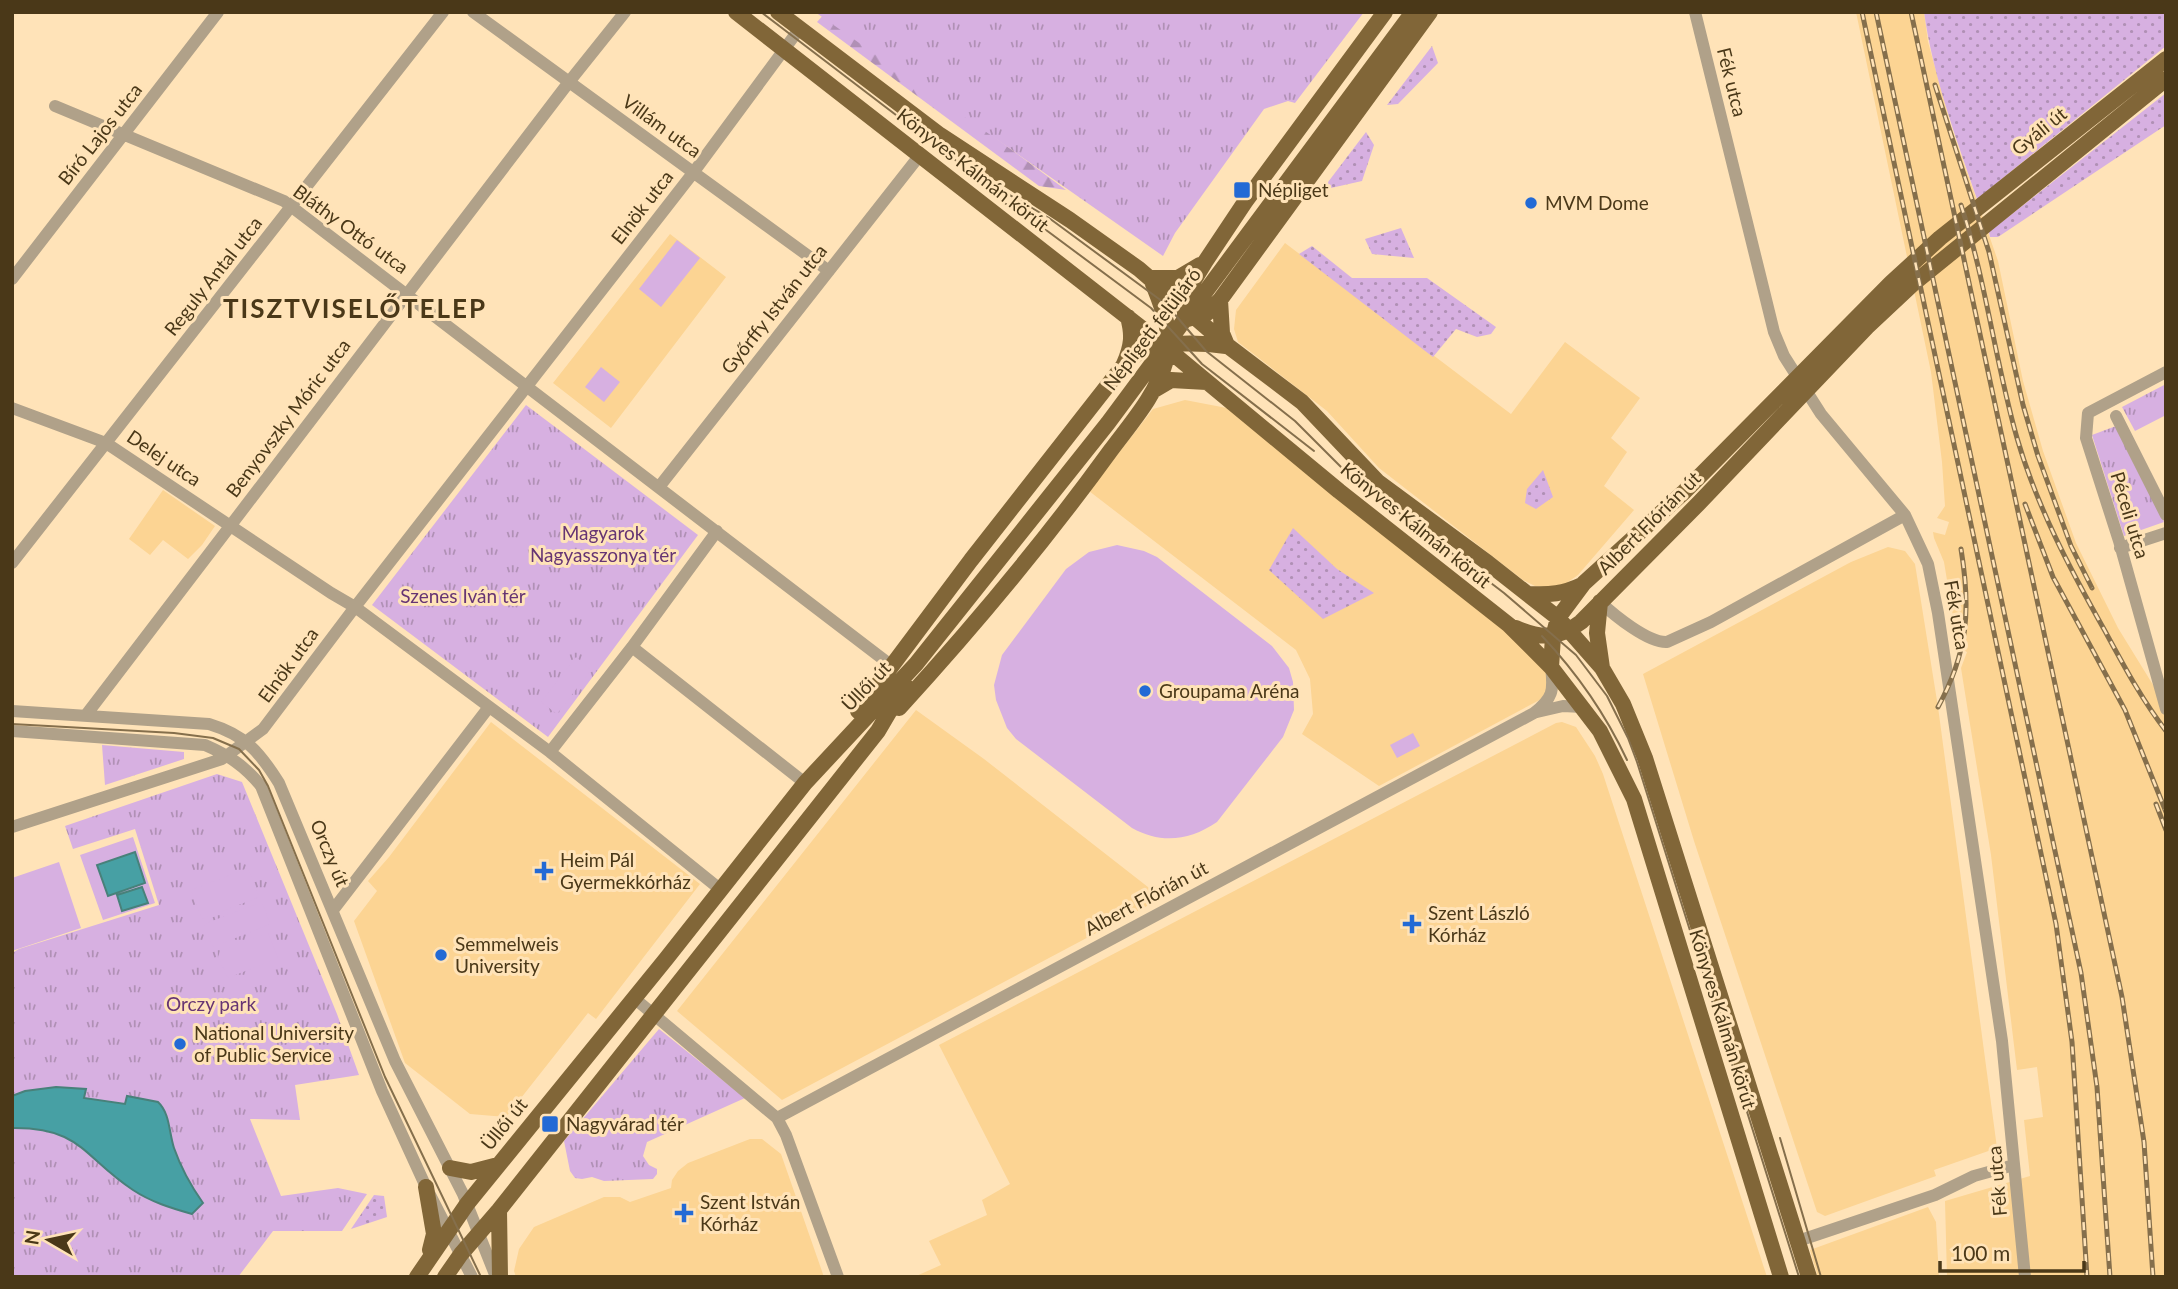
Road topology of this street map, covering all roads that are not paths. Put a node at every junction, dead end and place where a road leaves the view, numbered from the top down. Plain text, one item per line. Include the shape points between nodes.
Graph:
1 (218, 12) edge
2 (443, 12) edge
3 (473, 12) edge
4 (625, 12) edge
5 (736, 12) edge
6 (778, 12) edge
7 (1385, 12) edge
8 (1413, 12) edge
9 (1430, 12) edge
10 (1695, 12) edge
11 (800, 28) junction
12 (785, 50) junction
13 (2166, 59) edge
14 (2166, 79) edge
15 (569, 82) junction
16 (55, 106) dead end
17 (123, 135) junction
18 (920, 155) junction
19 (693, 173) junction
20 (1245, 202) junction
21 (292, 207) junction
22 (1273, 227) junction
23 (1224, 234) junction
24 (1940, 238) joint
25 (1253, 256) junction
26 (1947, 257) joint
27 (1205, 262) junction
28 (829, 271) junction
29 (1150, 278) junction
30 (12, 279) edge
31 (407, 294) junction
32 (1220, 300) junction
33 (1188, 316) junction
34 (1128, 317) junction
35 (1166, 322) junction
36 (1188, 344) junction
37 (1228, 346) junction
38 (1167, 347) junction
39 (1123, 366) junction
40 (2166, 372) edge
41 (1209, 383) junction
42 (527, 386) junction
43 (1154, 390) junction
44 (12, 408) edge
45 (2116, 416) dead end
46 (106, 443) junction
47 (1061, 446) junction
48 (1095, 472) junction
49 (659, 487) junction
50 (1905, 515) junction
51 (2166, 515) edge
52 (230, 526) junction
53 (717, 531) junction
54 (2166, 533) edge
55 (2120, 548) junction
56 (12, 563) edge
57 (1584, 583) junction
58 (1529, 594) junction
59 (1600, 603) junction
60 (355, 607) junction
61 (1564, 624) junction
62 (1509, 625) junction
63 (1553, 636) junction
64 (632, 647) junction
65 (916, 664) junction
66 (892, 666) junction
67 (1551, 667) junction
68 (1602, 668) junction
69 (489, 707) junction
70 (1582, 707) junction
71 (2166, 709) edge
72 (12, 711) edge
73 (1534, 713) junction
74 (86, 715) junction
75 (12, 731) edge
76 (878, 731) junction
77 (246, 742) junction
78 (550, 752) junction
79 (229, 755) junction
80 (818, 767) junction
81 (804, 783) junction
82 (12, 827) edge
83 (721, 890) junction
84 (333, 910) junction
85 (634, 998) junction
86 (653, 1014) junction
87 (777, 1118) junction
88 (498, 1165) junction
89 (2014, 1165) junction
90 (450, 1168) junction
91 (426, 1187) junction
92 (467, 1204) junction
93 (499, 1210) junction
94 (449, 1229) junction
95 (478, 1234) junction
96 (1798, 1241) junction
97 (461, 1254) junction
98 (429, 1259) junction
99 (417, 1277) edge
100 (445, 1277) edge
101 (472, 1277) edge
102 (498, 1277) edge
103 (838, 1277) edge
104 (1781, 1277) edge
105 (1809, 1277) edge
106 (2025, 1277) edge

1 - 17 street, Bíró Lajos utca
2 - 21 street, Reguly Antal utca
3 - 15 street, Villám utca
4 - 15 street, Benyovszky Móric utca
5 - 12 main road, Könyves Kálmán körút
6 - 11 main road, Könyves Kálmán körút
7 - 20 main road
8 - 65 main road, Népligeti felüljáró via 1108,423
9 - 22 main road
10 - 50 street, Fék utca via 1774,332 1784,356 1821,414
11 - 12 street, Elnök utca
11 - 29 main road, Könyves Kálmán körút via 940,135
12 - 18 main road, Könyves Kálmán körút
12 - 19 street, Elnök utca
13 - 24 main road, Gyáli út
14 - 26 main road, Gyáli út
15 - 19 street, Villám utca
15 - 31 street, Benyovszky Móric utca
16 - 17 street, Bláthy Ottó utca
17 - 21 street, Bláthy Ottó utca
17 - 30 street, Bíró Lajos utca
18 - 28 street, Győrffy István utca
18 - 34 main road, Könyves Kálmán körút
19 - 28 street, Villám utca
19 - 42 street, Elnök utca
20 - 22 main road via 1258,200 1264,205
20 - 23 main road
21 - 31 street, Bláthy Ottó utca
21 - 46 street, Reguly Antal utca
22 - 25 main road
23 - 25 main road via 1227,250
23 - 27 main road
24 - 57 main road, Albert Flórián út via 1684,492
25 - 32 main road
26 - 59 main road, Albert Flórián út via 1867,327
27 - 29 main road via 1178,278
27 - 33 main road via 1185,295
28 - 49 street, Győrffy István utca
29 - 33 main road, Könyves Kálmán körút
29 - 35 main road
31 - 42 street, Bláthy Ottó utca
31 - 52 street, Benyovszky Móric utca
32 - 33 main road via 1207,313
32 - 37 main road via 1222,333
33 - 35 main road
33 - 36 main road
33 - 37 main road, Könyves Kálmán körút
34 - 35 main road
34 - 38 main road, Könyves Kálmán körút
34 - 39 main road via 1133,334
35 - 38 main road
36 - 37 main road
36 - 38 main road
36 - 41 main road
37 - 58 main road, Könyves Kálmán körút via 1302,402 1378,482
38 - 39 main road via 1140,352
38 - 41 main road, Könyves Kálmán körút
38 - 43 main road
39 - 43 main road via 1138,368
39 - 47 main road
40 - 55 street, Péceli utca via 2088,413 2085,438
41 - 43 main road via 1171,380
41 - 62 main road, Könyves Kálmán körút
42 - 49 street
42 - 60 street
43 - 48 main road
44 - 46 street, Delej utca
45 - 51 street
46 - 52 street, Delej utca
46 - 56 street, Reguly Antal utca
47 - 48 main road via 1064,464 1079,476
47 - 66 main road
48 - 76 main road via 946,659
49 - 53 street
50 - 59 street, Albert Flórián út via 1667,642 1654,640
50 - 89 street, Fék utca via 1928,564 1938,613 2002,1041
52 - 60 street, Delej utca
52 - 74 street, Benyovszky Móric utca
53 - 64 street
53 - 66 street
54 - 55 street
55 - 71 street, Péceli utca
57 - 58 main road via 1552,596
57 - 61 main road, Albert Flórián út
58 - 61 main road, Könyves Kálmán körút
59 - 61 main road
59 - 68 main road via 1597,633
60 - 69 street
60 - 77 street, Elnök utca via 271,720
61 - 63 main road
61 - 68 main road, Könyves Kálmán körút
62 - 63 main road via 1542,637
62 - 67 main road, Könyves Kálmán körút
63 - 67 main road
64 - 78 street
64 - 81 street
65 - 76 main road, Üllői út
65 - 80 main road, Üllői út
66 - 80 main road
67 - 70 main road, Könyves Kálmán körút
67 - 73 street, Albert Flórián út via 1552,691
68 - 96 main road, Könyves Kálmán körút via 1646,758
69 - 78 street
69 - 84 street
70 - 73 street, Albert Flórián út
70 - 104 main road, Könyves Kálmán körút via 1617,760 1634,799
72 - 74 street, Orczy út
73 - 87 street, Albert Flórián út
74 - 77 street, Orczy út via 209,724
75 - 79 street, Orczy út via 205,745
76 - 86 main road, Üllői út
77 - 79 street, Elnök utca
77 - 84 street, Orczy út via 265,760 279,783
78 - 83 street
79 - 82 street, Elnök utca
79 - 91 street, Orczy út via 261,786 382,1091
80 - 81 main road, Üllői út
81 - 83 main road, Üllői út
83 - 85 main road, Üllői út
84 - 90 street, Orczy út via 395,1061
85 - 86 street
85 - 88 main road, Üllői út
86 - 87 street
86 - 93 main road, Üllői út
87 - 103 street
88 - 90 main road via 471,1172
88 - 92 main road, Üllői út
89 - 96 street
89 - 106 street, Fék utca
90 - 92 street, Orczy út
91 - 94 street, Orczy út
91 - 98 main road via 433,1234
92 - 94 main road, Üllői út
92 - 95 street, Orczy út
93 - 95 main road, Üllői út
93 - 102 main road
94 - 97 street, Orczy út
94 - 98 main road, Üllői út
95 - 97 main road, Üllői út
95 - 102 street, Orczy út
96 - 105 main road, Könyves Kálmán körút
97 - 100 main road, Üllői út
97 - 101 street, Orczy út
98 - 99 main road, Üllői út

